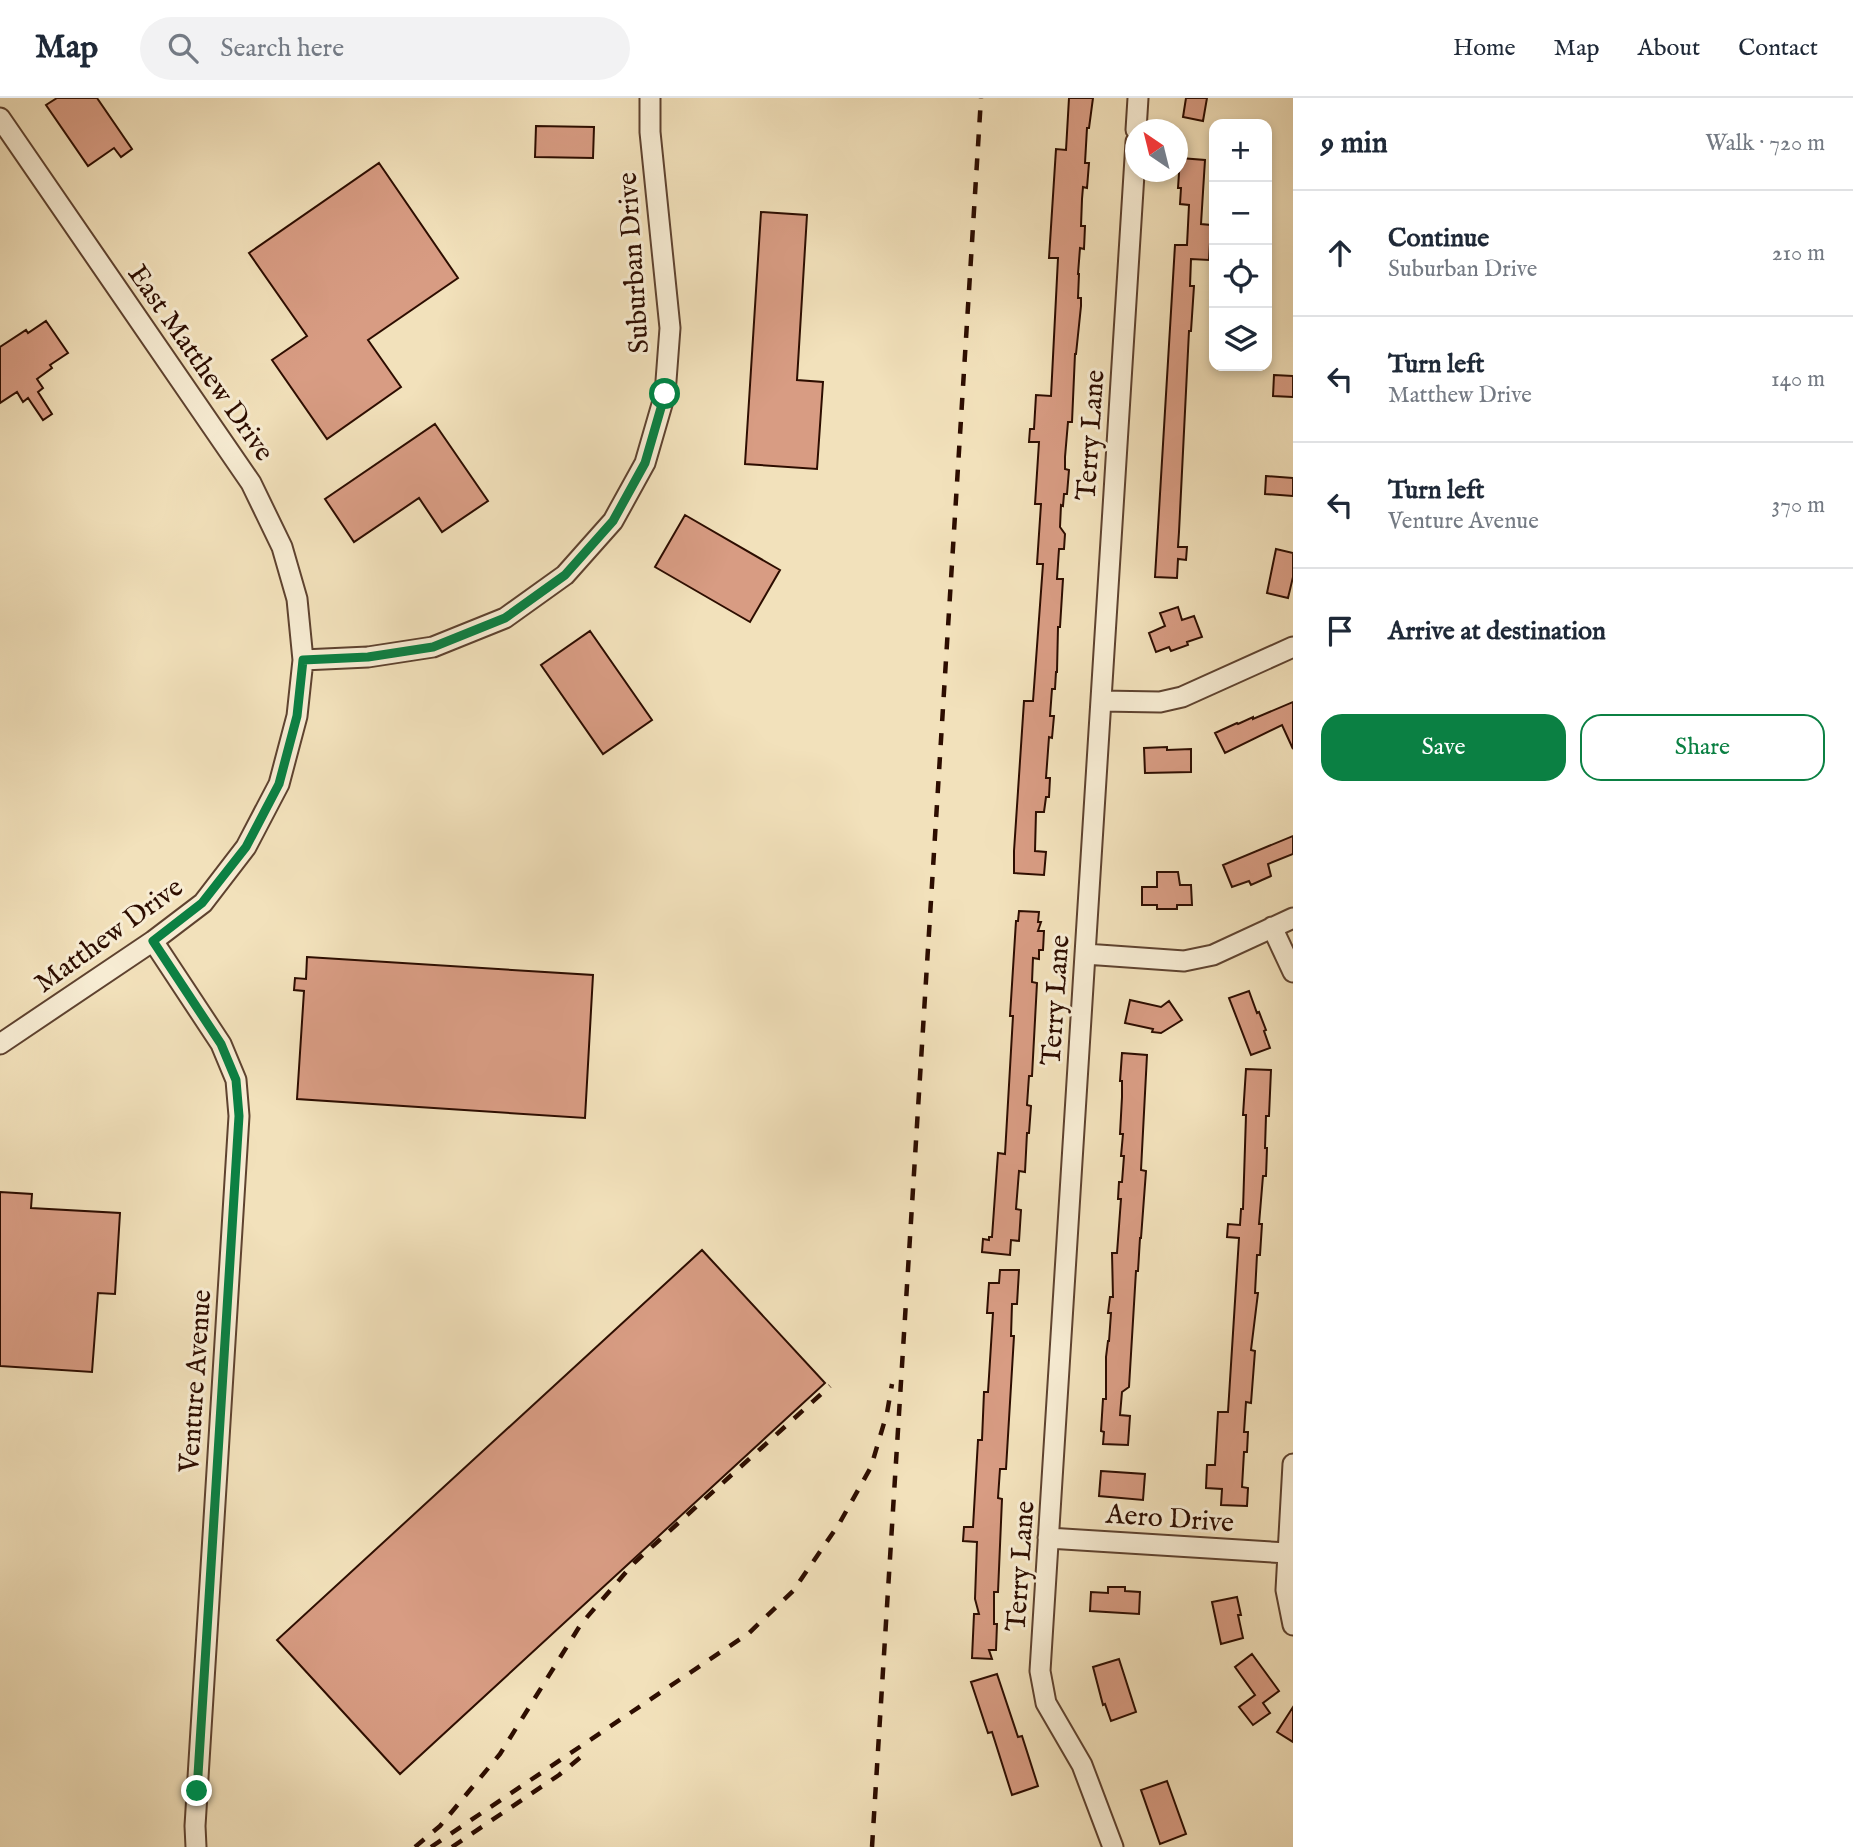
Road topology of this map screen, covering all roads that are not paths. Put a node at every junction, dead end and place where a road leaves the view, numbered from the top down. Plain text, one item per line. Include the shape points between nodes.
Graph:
1 (650, 98) edge
2 (1138, 98) edge
3 (0, 118) edge
4 (1137, 119) edge
5 (1133, 182) edge
6 (1293, 647) edge
7 (303, 660) junction
8 (1101, 701) junction
9 (1293, 918) edge
10 (1272, 927) junction
11 (153, 941) junction
12 (1085, 954) junction
13 (1293, 972) edge
14 (0, 1044) edge
15 (1293, 1464) edge
16 (1048, 1538) junction
17 (1287, 1553) junction
18 (1293, 1625) edge
19 (196, 1847) edge
20 (1113, 1847) edge

1 - 7 street, Suburban Drive via 670,328 665,394 645,463 613,521 565,575 505,618 433,647
2 - 4 street
3 - 7 street, East Matthew Drive via 251,483 282,547 295,591
5 - 8 street, Terry Lane
6 - 8 street via 1182,697 1160,702
7 - 11 street, Matthew Drive via 297,716 279,784 246,847 202,903
8 - 12 street, Terry Lane
9 - 10 street
10 - 12 street via 1213,955 1184,961
10 - 13 street
11 - 14 street, Matthew Drive
11 - 19 street, Venture Avenue via 221,1044 236,1080 239,1116
12 - 16 street, Terry Lane
15 - 17 street
16 - 17 street, Aero Drive
16 - 20 street, Terry Lane via 1040,1671 1046,1703 1082,1765
17 - 18 street via 1286,1590

